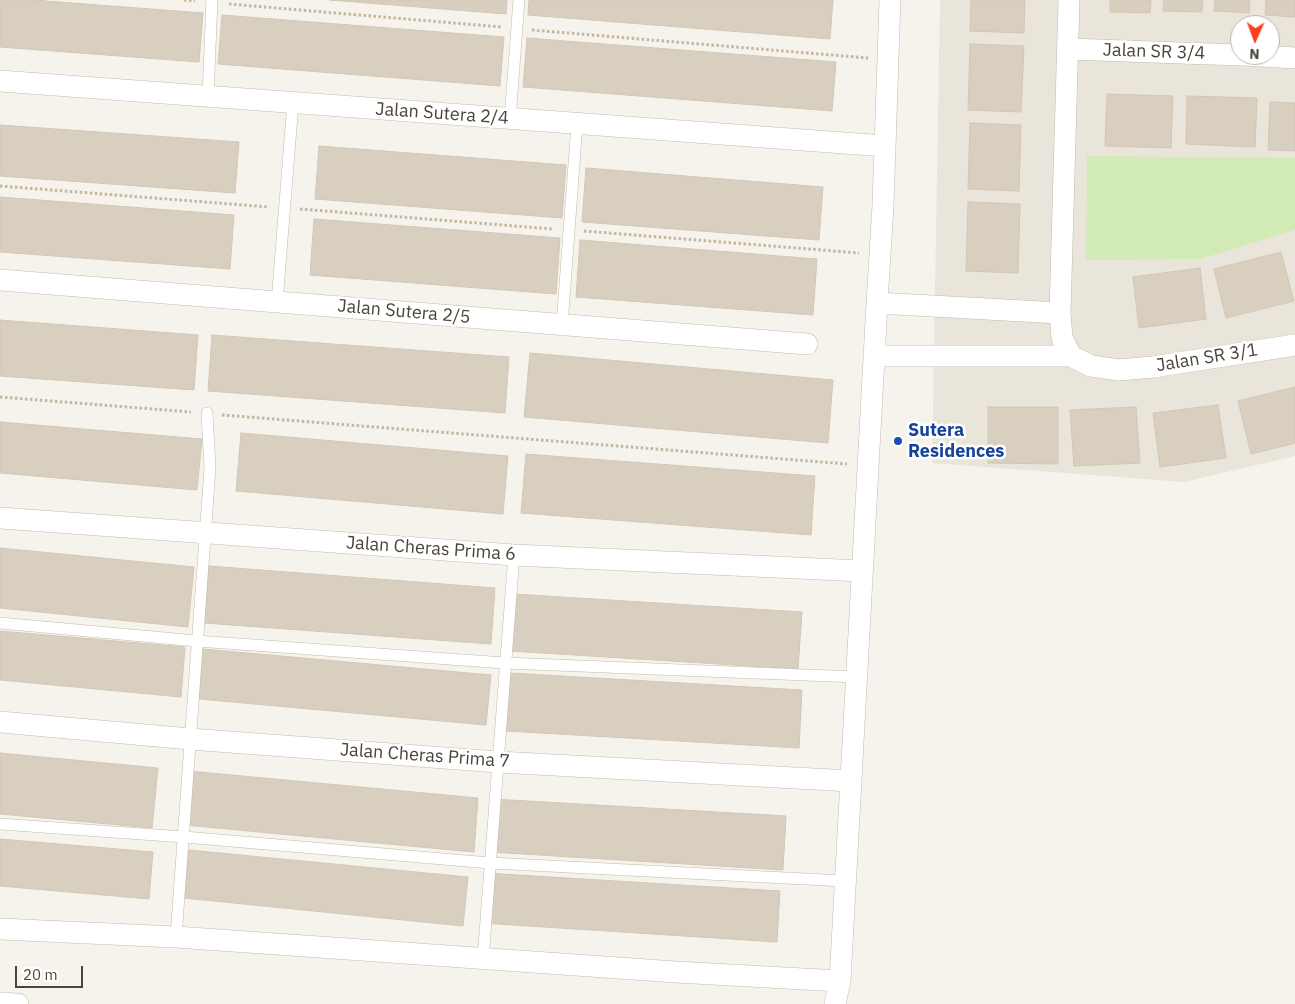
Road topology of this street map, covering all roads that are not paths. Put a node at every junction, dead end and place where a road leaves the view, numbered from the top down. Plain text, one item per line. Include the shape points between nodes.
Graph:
1 (519, 0) edge
2 (890, 0) edge
3 (1069, 0) edge
4 (212, 1) edge
5 (1068, 49) junction
6 (1230, 55) edge
7 (1280, 57) edge
8 (1295, 58) edge
9 (0, 81) edge
10 (208, 96) junction
11 (293, 102) junction
12 (510, 119) junction
13 (578, 124) junction
14 (885, 146) junction
15 (0, 280) edge
16 (277, 302) junction
17 (877, 304) junction
18 (1060, 313) junction
19 (562, 325) junction
20 (807, 344) dead end
21 (1295, 345) edge
22 (874, 356) junction
23 (1071, 356) junction
24 (207, 413) road end
25 (0, 518) edge
26 (205, 533) junction
27 (514, 555) junction
28 (862, 571) junction
29 (0, 623) edge
30 (197, 641) junction
31 (506, 663) junction
32 (856, 677) junction
33 (0, 722) edge
34 (190, 739) junction
35 (498, 762) junction
36 (851, 781) junction
37 (0, 824) edge
38 (184, 837) junction
39 (490, 864) junction
40 (845, 881) junction
41 (0, 929) edge
42 (176, 936) junction
43 (483, 959) junction
44 (840, 981) junction
45 (0, 1003) edge
46 (18, 1004) edge
47 (835, 1004) edge

1 - 12 lane
2 - 14 street
3 - 5 street
4 - 10 lane
5 - 6 street, Jalan SR 3/4
5 - 18 street
7 - 8 street
9 - 10 street, Jalan Sutera 2/4
10 - 11 street, Jalan Sutera 2/4
11 - 12 street, Jalan Sutera 2/4
11 - 16 lane
12 - 13 street, Jalan Sutera 2/4
13 - 14 street, Jalan Sutera 2/4
13 - 19 lane
14 - 17 street
15 - 16 street, Jalan Sutera 2/5
16 - 19 street, Jalan Sutera 2/5
17 - 18 street
17 - 22 street
18 - 23 street via 1062,338
19 - 20 street, Jalan Sutera 2/5
21 - 23 street, Jalan SR 3/1 via 1119,370 1091,366
22 - 23 street
22 - 28 street
24 - 26 lane via 210,468
25 - 26 street, Jalan Cheras Prima 6
26 - 27 street, Jalan Cheras Prima 6
26 - 30 lane
27 - 28 street, Jalan Cheras Prima 6
27 - 31 lane
28 - 32 street
29 - 30 lane
30 - 31 lane
30 - 34 lane
31 - 32 lane
31 - 35 lane
32 - 36 street
33 - 34 street, Jalan Cheras Prima 7
34 - 35 street, Jalan Cheras Prima 7
34 - 38 lane
35 - 36 street, Jalan Cheras Prima 7
35 - 39 lane
36 - 40 street
37 - 38 lane
38 - 39 lane
38 - 42 lane
39 - 40 lane
39 - 43 lane
40 - 44 street
41 - 42 street
42 - 43 street
43 - 44 street
44 - 47 street
45 - 46 street

